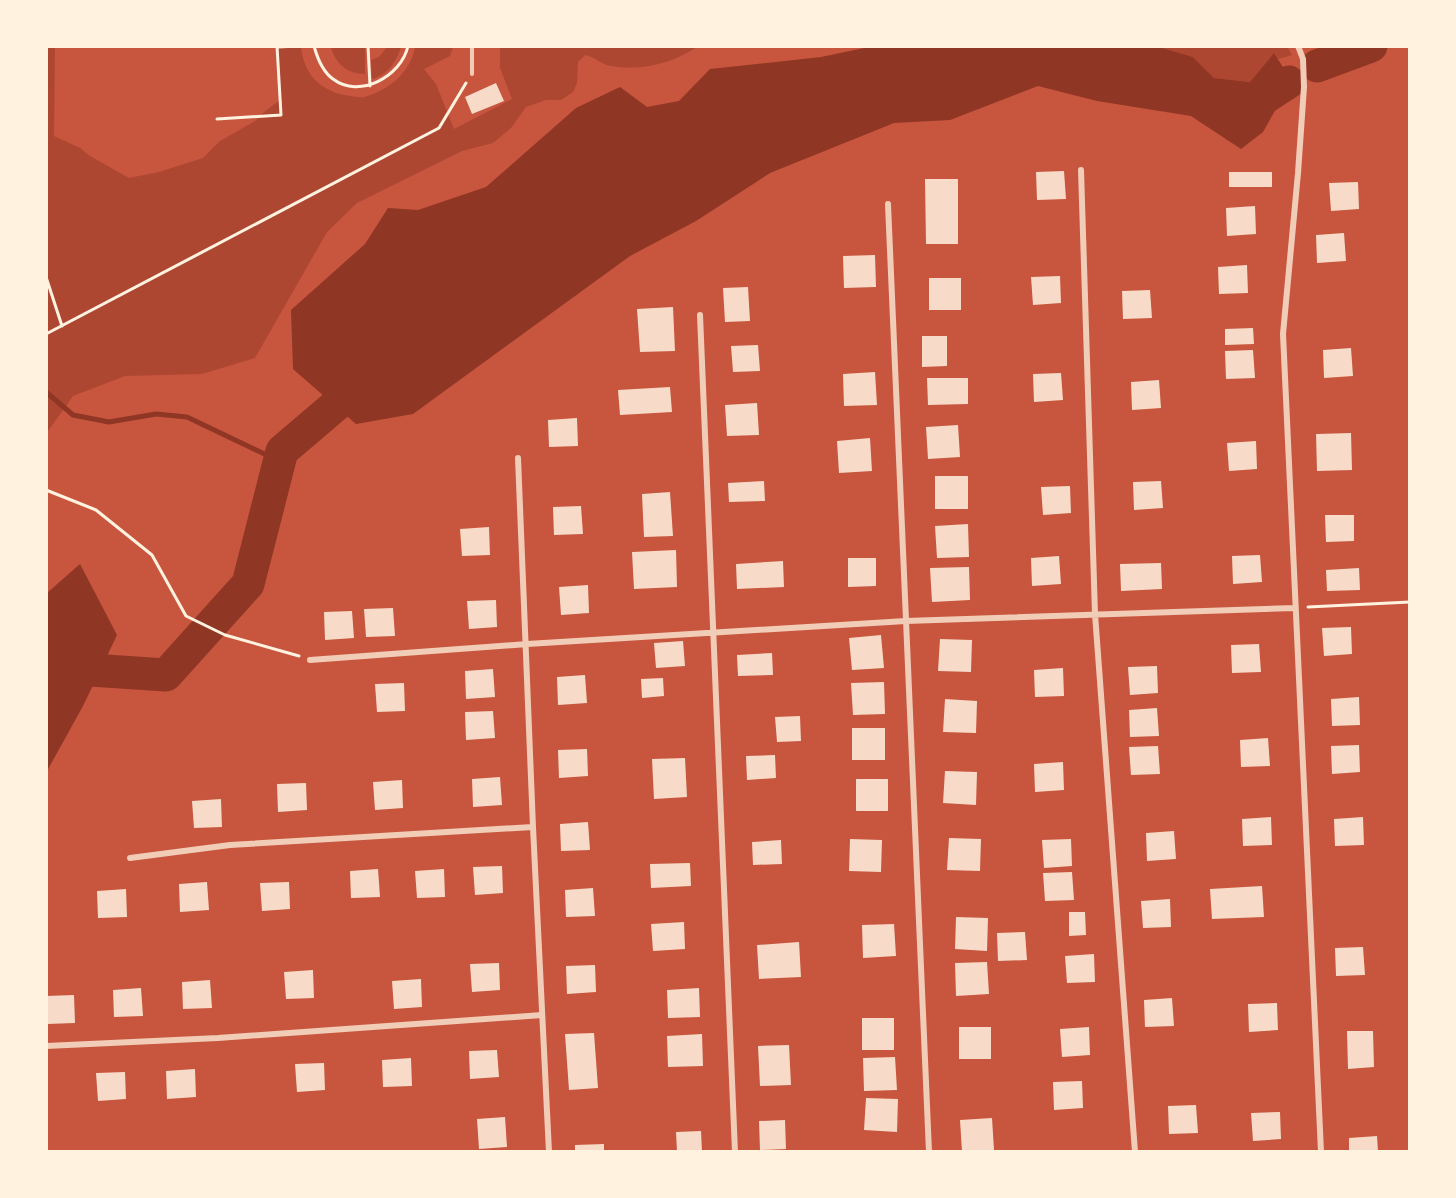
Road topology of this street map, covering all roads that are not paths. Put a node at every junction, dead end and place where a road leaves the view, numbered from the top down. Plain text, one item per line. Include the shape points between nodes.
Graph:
1 (472, 46) edge
2 (1298, 46) edge
3 (472, 74) road end
4 (1081, 171) dead end
5 (888, 204) dead end
6 (700, 315) dead end
7 (518, 458) dead end
8 (1294, 608) junction
9 (1095, 614) junction
10 (906, 621) junction
11 (714, 634) junction
12 (526, 644) junction
13 (310, 660) road end
14 (533, 827) junction
15 (130, 858) dead end
16 (542, 1014) junction
17 (46, 1046) edge
18 (549, 1152) edge
19 (735, 1152) edge
20 (929, 1152) edge
21 (1135, 1152) edge
22 (1321, 1152) edge

1 - 3 lane
2 - 8 street via 1303,59 1304,87 1283,334
4 - 9 street
5 - 10 street
6 - 11 street
7 - 12 street
8 - 9 street
8 - 22 street
9 - 10 street
9 - 21 street
10 - 11 street
10 - 20 street
11 - 12 street
11 - 19 street
12 - 13 street
12 - 14 street
14 - 15 street via 230,845
14 - 16 street
16 - 17 street via 218,1038
16 - 18 street

